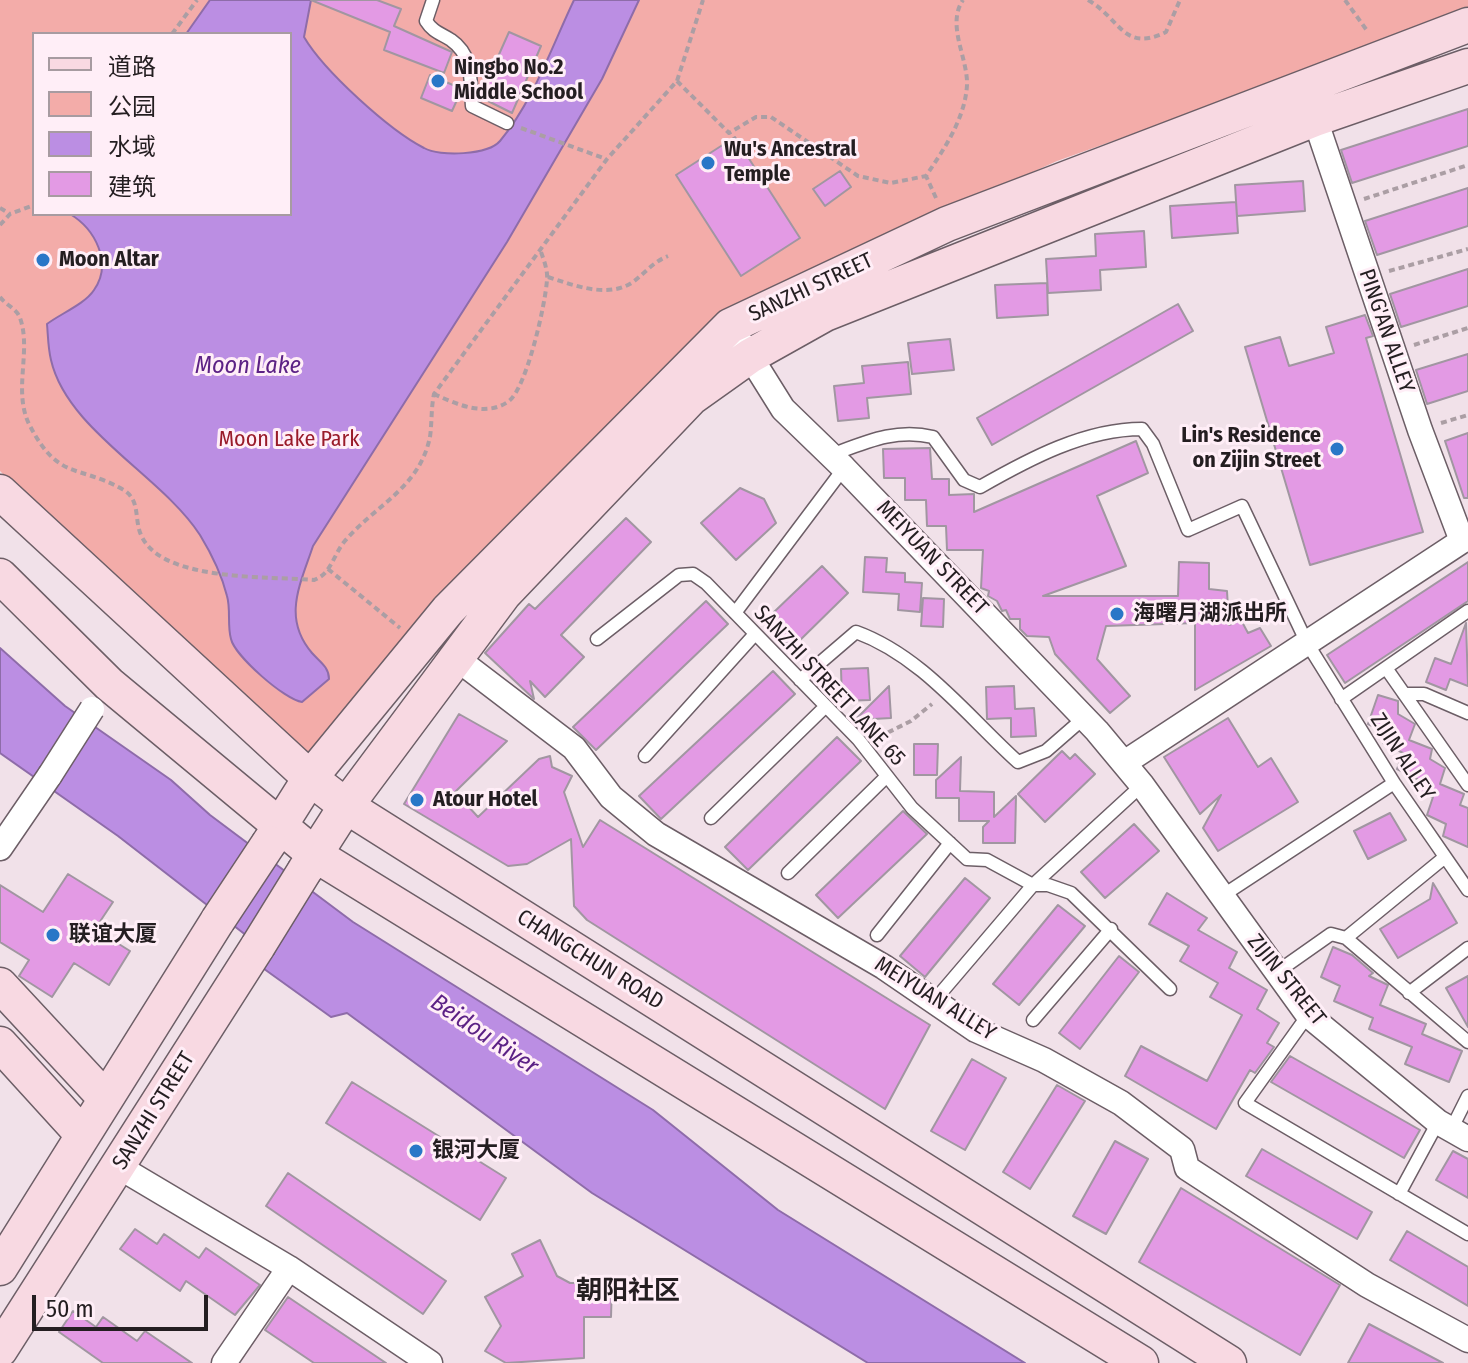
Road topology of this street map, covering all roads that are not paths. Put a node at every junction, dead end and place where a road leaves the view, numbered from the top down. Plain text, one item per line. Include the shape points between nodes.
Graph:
1 (433, 0) edge
2 (1468, 25) edge
3 (1468, 66) edge
4 (1315, 119) junction
5 (507, 123) road end
6 (730, 326) junction
7 (750, 356) junction
8 (838, 462) junction
9 (0, 492) edge
10 (1465, 539) edge
11 (0, 576) edge
12 (1468, 611) edge
13 (735, 613) junction
14 (755, 634) junction
15 (597, 639) dead end
16 (1307, 643) junction
17 (456, 658) junction
18 (1386, 668) junction
19 (800, 680) junction
20 (1404, 694) junction
21 (101, 696) junction
22 (1341, 699) junction
23 (826, 706) junction
24 (1468, 713) edge
25 (1085, 717) junction
26 (645, 756) dead end
27 (1124, 763) junction
28 (887, 776) junction
29 (310, 778) junction
30 (1394, 783) junction
31 (1142, 785) junction
32 (1468, 785) edge
33 (346, 806) junction
34 (711, 818) dead end
35 (274, 834) junction
36 (950, 843) junction
37 (0, 848) edge
38 (1445, 857) junction
39 (310, 862) junction
40 (788, 873) dead end
41 (1033, 885) junction
42 (1468, 890) edge
43 (1222, 896) junction
44 (1111, 929) junction
45 (877, 935) dead end
46 (1346, 938) junction
47 (1468, 948) edge
48 (1277, 972) junction
49 (0, 985) edge
50 (1170, 989) dead end
51 (1409, 993) junction
52 (934, 1001) junction
53 (1308, 1015) junction
54 (1033, 1020) dead end
55 (1468, 1042) edge
56 (0, 1044) edge
57 (1468, 1096) edge
58 (105, 1098) junction
59 (1453, 1130) edge
60 (82, 1134) junction
61 (119, 1167) junction
62 (1399, 1194) junction
63 (1468, 1234) edge
64 (0, 1268) edge
65 (289, 1268) junction
66 (1468, 1340) edge
67 (0, 1350) edge
68 (224, 1363) edge
69 (430, 1363) edge
70 (1141, 1363) edge
71 (1229, 1363) edge

1 - 5 lane via 426,21 470,62 472,106
2 - 6 main road, SANZHI STREET via 947,224
3 - 4 main road, SANZHI STREET
4 - 7 main road, SANZHI STREET via 825,314
4 - 10 street, PING'AN ALLEY via 1393,352
6 - 7 street, MEIYUAN STREET
6 - 29 main road, SANZHI STREET via 448,610
7 - 8 street, MEIYUAN STREET via 783,409
7 - 17 main road, SANZHI STREET via 691,398 504,594
8 - 13 lane
8 - 16 lane, ZIJIN ALLEY via 879,437 912,432 933,437 964,480 980,487 1052,450 1117,429 1142,429 1188,530 1242,506
8 - 25 street, MEIYUAN STREET
9 - 29 main road, CHANGCHUN ROAD
10 - 16 street
11 - 21 main road
12 - 18 lane
13 - 14 lane, SANZHI STREET LANE 65
13 - 15 lane, SANZHI STREET LANE 65 via 693,574 679,575
14 - 19 lane, SANZHI STREET LANE 65
14 - 26 lane
16 - 22 lane, ZIJIN ALLEY
16 - 27 street
17 - 33 main road, SANZHI STREET
17 - 52 street, MEIYUAN ALLEY via 574,748 611,797 656,834
18 - 20 lane
18 - 22 lane
19 - 23 lane, SANZHI STREET LANE 65
19 - 25 lane via 856,632 880,640 917,664 1018,762 1046,751
20 - 24 lane via 1424,694
20 - 32 lane
21 - 35 main road
21 - 37 street, bridge
22 - 30 lane, ZIJIN ALLEY
23 - 28 lane, SANZHI STREET LANE 65
23 - 34 lane
25 - 27 street, MEIYUAN STREET
27 - 31 street, MEIYUAN STREET
28 - 36 lane, SANZHI STREET LANE 65
28 - 40 lane
29 - 33 main road, CHANGCHUN ROAD
29 - 35 main road, SANZHI STREET
30 - 38 lane, ZIJIN ALLEY
30 - 43 lane
31 - 41 lane
31 - 43 street, ZIJIN STREET
33 - 39 main road, SANZHI STREET
33 - 71 main road, CHANGCHUN ROAD
35 - 39 main road
35 - 58 main road, bridge
36 - 41 lane, SANZHI STREET LANE 65 via 967,859 987,860
36 - 45 lane
38 - 42 lane, ZIJIN ALLEY
38 - 46 lane
39 - 61 main road, SANZHI STREET, bridge
39 - 70 main road
41 - 44 lane, SANZHI STREET LANE 65 via 1071,893
41 - 52 lane
43 - 48 street, ZIJIN STREET
44 - 50 lane, SANZHI STREET LANE 65
44 - 54 lane
46 - 48 lane via 1331,934
46 - 51 lane
47 - 51 lane
48 - 53 street, ZIJIN STREET
49 - 58 main road
51 - 55 lane
52 - 66 street, MEIYUAN ALLEY via 976,1030 1121,1103 1182,1149 1187,1168 1367,1285
53 - 59 street, ZIJIN STREET
53 - 62 lane via 1245,1103
56 - 60 main road
57 - 59 lane
58 - 60 main road
59 - 62 lane
60 - 64 main road
61 - 65 street
61 - 67 main road, SANZHI STREET
62 - 63 lane
65 - 68 street
65 - 69 street

